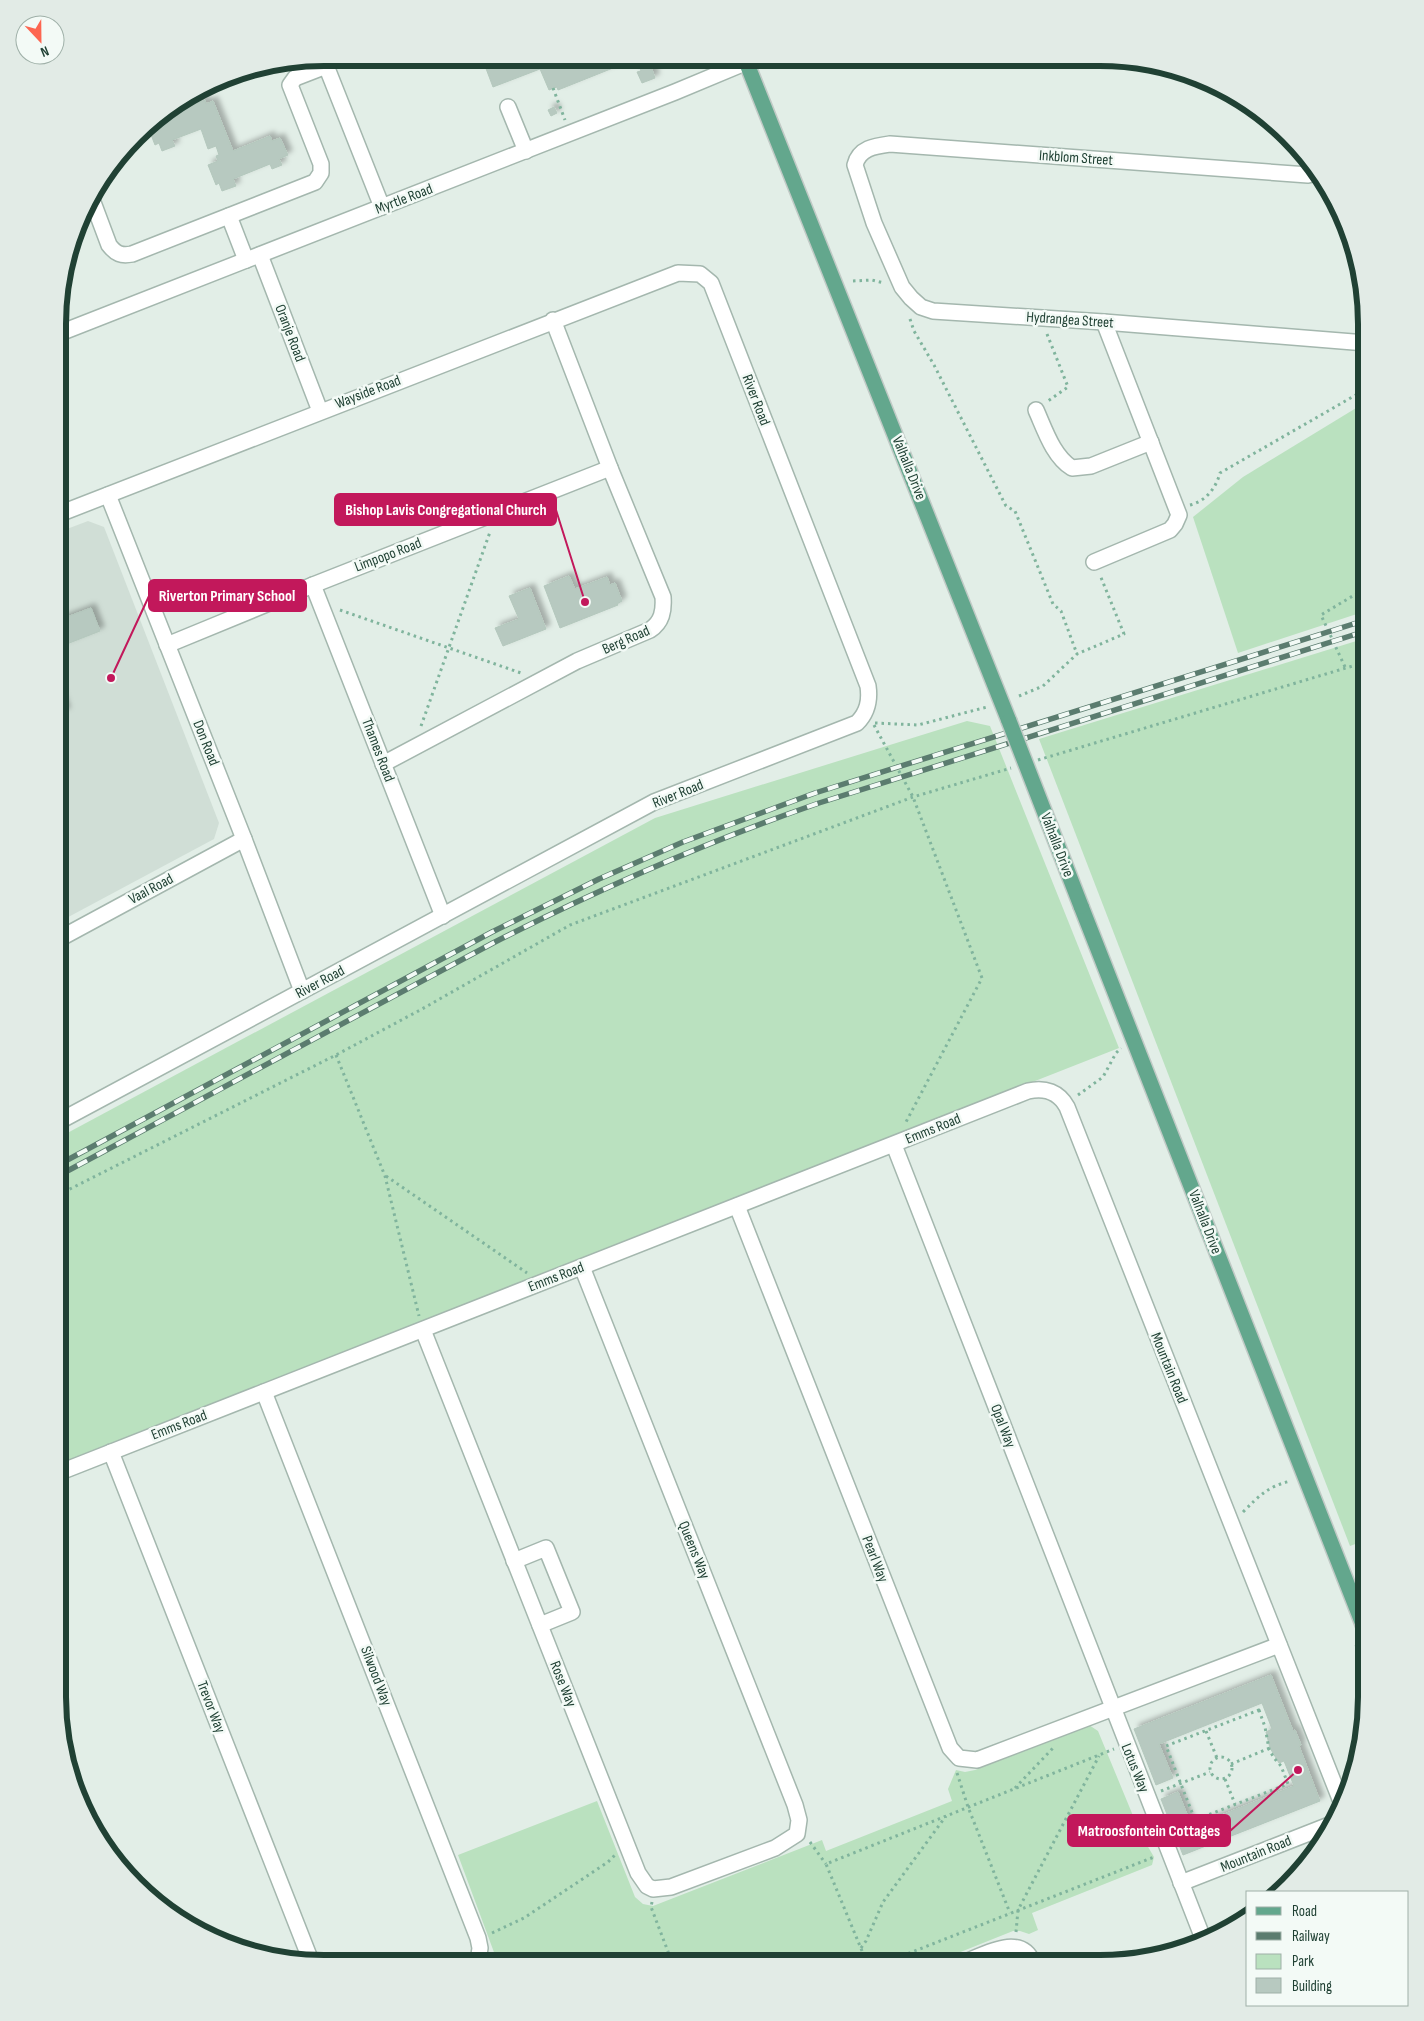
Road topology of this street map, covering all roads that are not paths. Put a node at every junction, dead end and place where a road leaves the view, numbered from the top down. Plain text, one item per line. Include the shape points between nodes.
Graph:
1 (317, 66) edge
2 (327, 66) edge
3 (734, 66) edge
4 (748, 66) edge
5 (508, 107) dead end
6 (526, 151) junction
7 (1309, 175) edge
8 (95, 207) edge
9 (382, 207) junction
10 (229, 216) junction
11 (260, 254) junction
12 (246, 260) junction
13 (678, 273) joint
14 (906, 292) joint
15 (553, 320) junction
16 (1104, 322) junction
17 (66, 331) edge
18 (1358, 342) edge
19 (1036, 410) road end
20 (320, 411) junction
21 (1151, 442) junction
22 (610, 468) junction
23 (108, 494) junction
24 (66, 512) edge
25 (1094, 562) road end
26 (313, 585) junction
27 (167, 645) junction
28 (383, 764) junction
29 (244, 839) junction
30 (442, 916) junction
31 (66, 935) edge
32 (302, 991) junction
33 (1060, 1098) joint
34 (66, 1118) edge
35 (894, 1145) junction
36 (737, 1206) junction
37 (582, 1267) junction
38 (423, 1330) junction
39 (264, 1392) junction
40 (111, 1452) junction
41 (66, 1470) edge
42 (514, 1561) junction
43 (1358, 1612) edge
44 (540, 1624) junction
45 (1279, 1645) junction
46 (1112, 1707) junction
47 (1338, 1794) edge
48 (1322, 1828) edge
49 (1181, 1883) junction
50 (653, 1889) joint
51 (1201, 1934) edge
52 (308, 1954) edge
53 (479, 1955) edge
54 (986, 1955) edge
55 (1028, 1955) edge

1 - 10 street via 295,78 290,85 320,164 319,178
2 - 9 street
3 - 6 street, Myrtle Road
4 - 43 main road, Valhalla Drive, bridge
5 - 6 street
6 - 9 street, Myrtle Road
7 - 14 street, Inkblom Street via 890,144 862,152 855,165 857,176 874,223
8 - 10 street via 109,245 123,255
9 - 11 street, Myrtle Road
10 - 12 street
11 - 12 street, Myrtle Road
11 - 20 street, Oranje Road
12 - 17 street, Myrtle Road
13 - 15 street, Wayside Road
13 - 30 street, River Road via 700,274 711,283 868,686 866,711 849,727 654,802
14 - 16 street, Hydrangea Street via 921,307 932,311
15 - 20 street, Wayside Road
15 - 22 street, Berg Road
16 - 18 street, Hydrangea Street
16 - 21 street
19 - 21 street via 1051,443 1063,462 1072,468 1091,466
20 - 23 street, Wayside Road
21 - 25 street via 1178,509 1175,524 1170,530
22 - 26 street, Limpopo Road
22 - 28 street, Berg Road via 663,597 662,616 657,625 577,661
23 - 24 street, Wayside Road
23 - 27 street, Don Road
26 - 27 street, Limpopo Road
26 - 28 street, Thames Road
27 - 29 street, Don Road
28 - 30 street, Thames Road
29 - 31 street, Vaal Road
29 - 32 street, Don Road
30 - 32 street, River Road
32 - 34 street, River Road
33 - 35 street, Emms Road via 1042,1089 1028,1091
33 - 45 street, Mountain Road
35 - 36 street, Emms Road
35 - 46 street, Opal Way
36 - 37 street, Emms Road
36 - 46 street, Pearl Way via 950,1748 959,1758 977,1760
37 - 38 street, Emms Road
37 - 50 street, Queens Way via 799,1820 797,1834 767,1851 671,1887
38 - 39 street, Emms Road
38 - 42 street, Rose Way
39 - 40 street, Emms Road
39 - 53 street, Silwood Way via 478,1938
40 - 41 street, Emms Road
40 - 52 street, Trevor Way
42 - 44 street, Rose Way
42 - 44 street via 546,1548 572,1612
44 - 50 street, Rose Way via 638,1873 646,1886
45 - 46 street
45 - 47 street, Mountain Road
46 - 49 street, Lotus Way
48 - 49 street, Mountain Road
49 - 51 street, Lotus Way
54 - 55 street via 1016,1947

